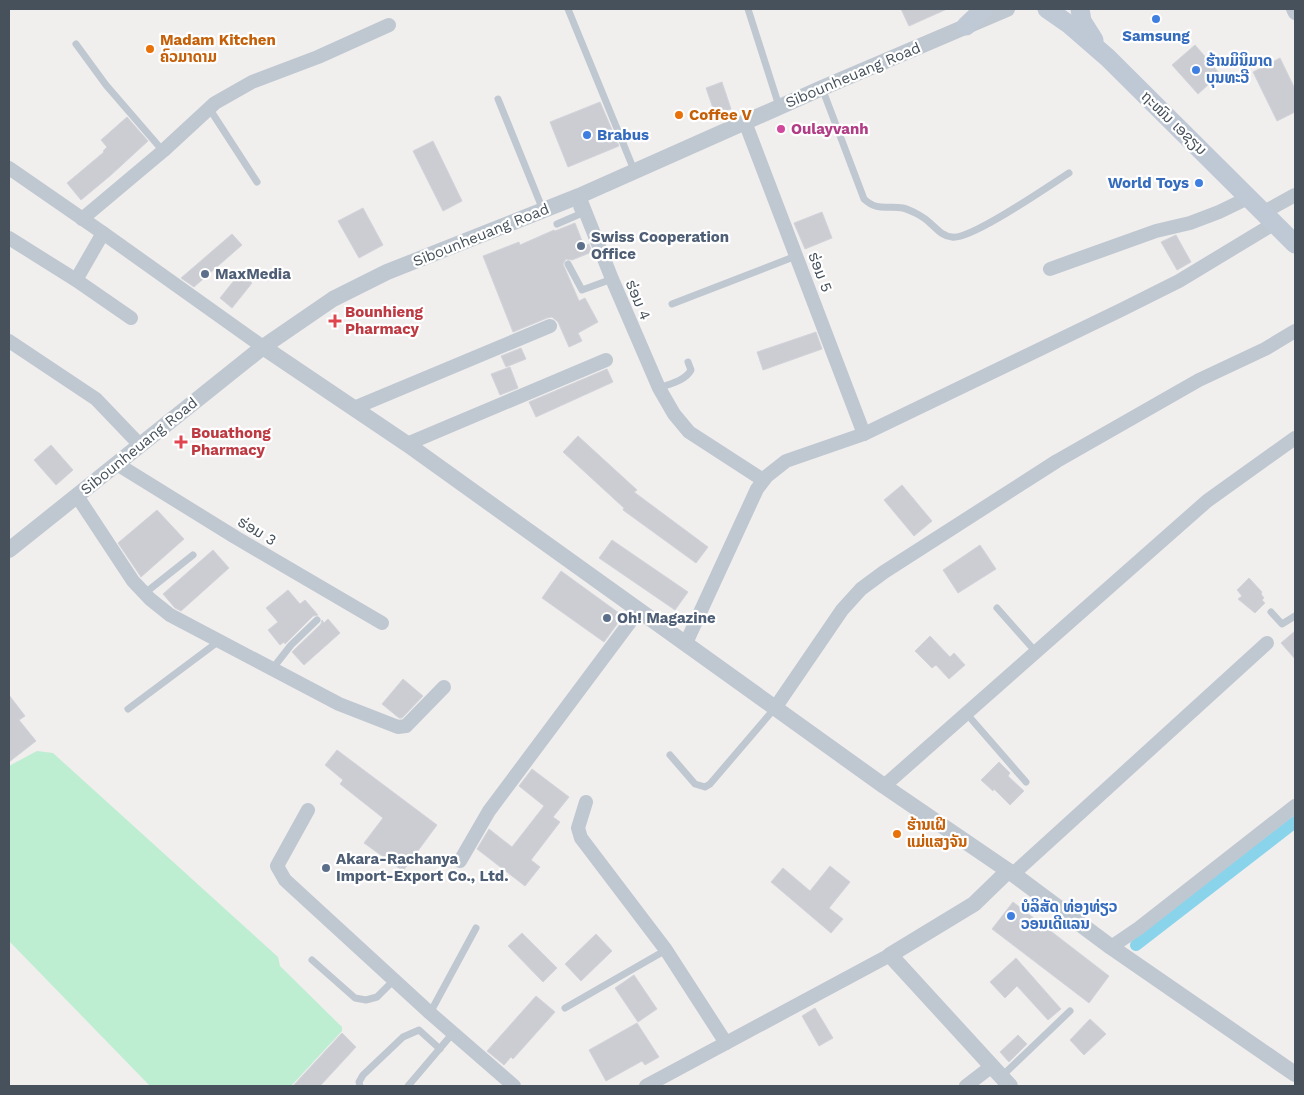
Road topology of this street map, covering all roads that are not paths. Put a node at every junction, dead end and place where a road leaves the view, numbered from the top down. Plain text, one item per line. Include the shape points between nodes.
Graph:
1 (568, 9) edge
2 (748, 9) edge
3 (984, 9) edge
4 (1007, 9) edge
5 (1047, 9) edge
6 (1080, 9) edge
7 (1293, 9) edge
8 (1295, 13) edge
9 (389, 25) dead end
10 (966, 26) junction
11 (76, 44) dead end
12 (1108, 58) junction
13 (822, 88) junction
14 (498, 99) dead end
15 (780, 107) junction
16 (209, 108) junction
17 (745, 122) junction
18 (163, 151) junction
19 (9, 168) edge
20 (634, 172) junction
21 (1069, 173) dead end
22 (256, 182) dead end
23 (1295, 195) edge
24 (576, 197) junction
25 (1250, 197) junction
26 (543, 210) junction
27 (1270, 217) junction
28 (82, 219) junction
29 (557, 224) dead end
30 (103, 233) junction
31 (9, 238) edge
32 (1295, 244) edge
33 (796, 256) junction
34 (568, 264) dead end
35 (1050, 269) dead end
36 (612, 279) junction
37 (76, 280) junction
38 (672, 304) dead end
39 (131, 318) dead end
40 (550, 326) dead end
41 (1295, 331) edge
42 (9, 341) edge
43 (263, 347) junction
44 (606, 360) dead end
45 (688, 362) dead end
46 (659, 388) junction
47 (354, 408) junction
48 (864, 434) junction
49 (1295, 438) edge
50 (407, 444) junction
51 (140, 445) junction
52 (117, 464) junction
53 (763, 480) junction
54 (77, 496) junction
55 (9, 550) edge
56 (193, 554) dead end
57 (145, 593) junction
58 (997, 608) dead end
59 (639, 610) junction
60 (1271, 612) dead end
61 (1295, 616) edge
62 (317, 620) dead end
63 (382, 623) dead end
64 (219, 641) junction
65 (686, 643) junction
66 (1267, 644) dead end
67 (1036, 652) junction
68 (273, 668) junction
69 (444, 687) dead end
70 (775, 708) junction
71 (128, 709) dead end
72 (966, 713) junction
73 (670, 755) dead end
74 (1026, 782) dead end
75 (884, 786) junction
76 (586, 802) dead end
77 (1295, 806) edge
78 (308, 810) dead end
79 (460, 861) dead end
80 (1011, 872) junction
81 (476, 928) dead end
82 (1111, 947) junction
83 (666, 950) junction
84 (890, 956) junction
85 (312, 960) dead end
86 (394, 980) junction
87 (565, 1008) dead end
88 (1070, 1011) dead end
89 (430, 1013) junction
90 (453, 1033) junction
91 (726, 1043) junction
92 (440, 1049) junction
93 (1295, 1074) edge
94 (1001, 1076) edge
95 (360, 1086) edge
96 (408, 1086) edge
97 (514, 1086) edge
98 (646, 1086) edge
99 (966, 1086) edge

1 - 20 lane
2 - 15 lane
3 - 10 main road
4 - 10 street, Sibounheuang Road
5 - 12 main road, ຖະໜົນ ເອຊຽນ
6 - 12 main road via 1090,35
7 - 8 street
9 - 16 street via 252,82
10 - 13 street, Sibounheuang Road
11 - 18 lane via 106,85
12 - 25 main road, ຖະໜົນ ເອຊຽນ
13 - 15 street, Sibounheuang Road
13 - 21 lane via 864,199 880,208 904,208 954,238 975,230
14 - 26 lane
15 - 17 street, Sibounheuang Road
16 - 18 street
16 - 22 lane
17 - 20 street, Sibounheuang Road
17 - 33 street, ຮ່ອມ 5
18 - 28 street
19 - 28 street
20 - 24 street, Sibounheuang Road
23 - 27 street
24 - 26 street, Sibounheuang Road
24 - 29 lane via 580,214
24 - 36 street, ຮ່ອມ 4
25 - 27 main road, ຖະໜົນ ເອຊຽນ
25 - 35 street via 1190,223 1156,231
26 - 43 street, Sibounheuang Road via 387,272 333,299
27 - 32 main road, ຖະໜົນ ເອຊຽນ
27 - 48 street via 1171,285
28 - 30 street
30 - 37 street
30 - 43 street
31 - 37 street
33 - 38 lane
33 - 48 street, ຮ່ອມ 5
34 - 36 lane via 582,290
36 - 46 street, ຮ່ອມ 4
37 - 39 street
40 - 47 street
41 - 70 street via 1199,380 1057,460 884,572 861,589 842,610
42 - 51 street via 96,399
43 - 47 street
43 - 51 street, Sibounheuang Road
44 - 50 street
45 - 46 lane via 688,375
46 - 53 street, ຮ່ອມ 4 via 688,432
47 - 50 street
48 - 53 street via 786,461
49 - 67 street via 1207,501
50 - 59 street
51 - 52 street, Sibounheuang Road
52 - 54 street, Sibounheuang Road
52 - 63 street, ຮ່ອມ 3
53 - 65 street
54 - 55 street, Sibounheuang Road
54 - 57 street via 133,581
56 - 57 lane
57 - 64 street via 170,615
58 - 67 lane
59 - 65 street
59 - 79 street via 489,811
60 - 61 lane via 1282,624
62 - 68 lane
64 - 68 street
64 - 71 lane
65 - 70 street
66 - 80 street
67 - 72 street
68 - 69 street via 338,704 398,727 406,726
70 - 73 lane via 705,787 695,784
70 - 75 street
72 - 74 lane
72 - 75 street
75 - 80 street
76 - 83 street via 579,833
77 - 82 street
78 - 86 street via 277,866 280,874
80 - 82 street
80 - 84 street via 963,912
81 - 89 lane
82 - 93 street
83 - 87 lane
83 - 91 street
84 - 91 street
84 - 94 street
85 - 86 lane via 355,998 377,997
86 - 89 street
88 - 94 lane
89 - 90 street
90 - 92 lane
90 - 97 street
91 - 98 street
92 - 95 lane via 419,1030 411,1032 362,1075
92 - 96 lane
94 - 99 street

